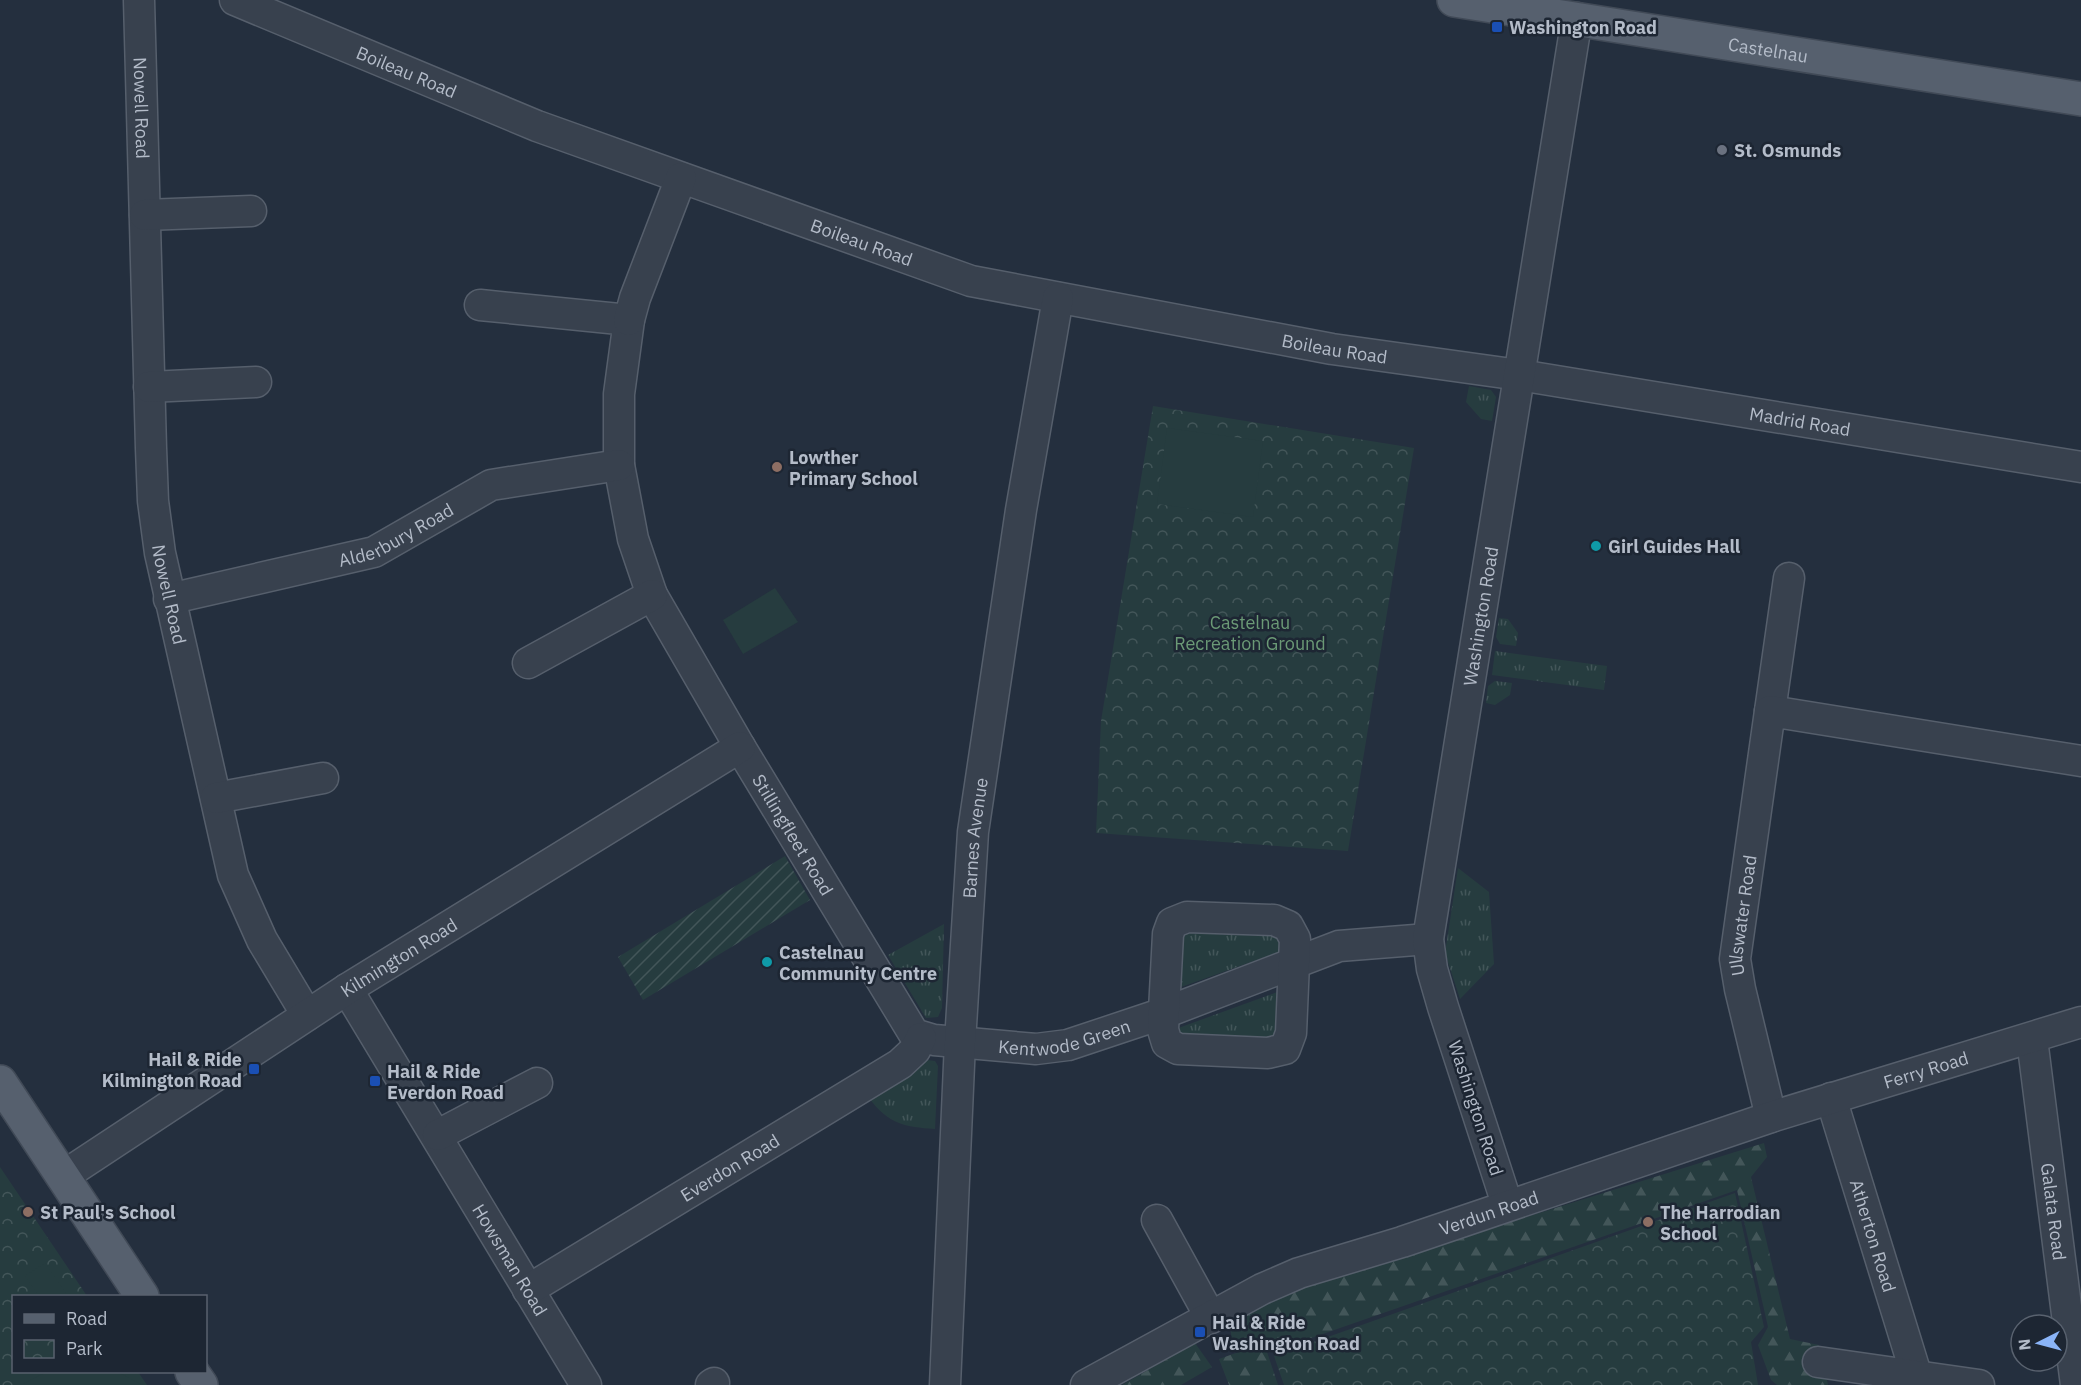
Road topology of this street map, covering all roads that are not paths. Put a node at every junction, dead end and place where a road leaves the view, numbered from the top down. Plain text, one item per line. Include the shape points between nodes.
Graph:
1 (139, 0) edge
2 (236, 0) edge
3 (1454, 0) edge
4 (1577, 18) junction
5 (2081, 99) edge
6 (681, 178) junction
7 (251, 211) dead end
8 (145, 215) junction
9 (1058, 298) junction
10 (480, 305) dead end
11 (629, 320) junction
12 (1519, 375) junction
13 (256, 382) dead end
14 (149, 387) junction
15 (619, 465) junction
16 (2081, 466) edge
17 (1789, 578) dead end
18 (652, 595) junction
19 (169, 599) junction
20 (528, 663) dead end
21 (1770, 711) junction
22 (740, 747) junction
23 (2081, 761) edge
24 (323, 778) dead end
25 (216, 798) junction
26 (1428, 939) junction
27 (1294, 962) junction
28 (347, 988) junction
29 (1164, 1013) junction
30 (307, 1015) junction
31 (2081, 1022) edge
32 (921, 1038) junction
33 (2032, 1039) junction
34 (960, 1042) junction
35 (0, 1082) edge
36 (537, 1083) dead end
37 (1831, 1098) junction
38 (1772, 1117) junction
39 (438, 1135) junction
40 (62, 1177) junction
41 (1507, 1204) junction
42 (1157, 1220) dead end
43 (528, 1290) junction
44 (141, 1295) edge
45 (1211, 1318) junction
46 (1818, 1362) dead end
47 (1916, 1374) junction
48 (586, 1385) edge
49 (945, 1385) edge
50 (1086, 1385) edge
51 (1979, 1385) edge
52 (2076, 1385) edge

1 - 8 street, Nowell Road
2 - 6 street, Boileau Road via 537,126
3 - 4 main road, Castelnau
4 - 5 main road, Castelnau
4 - 12 street, Washington Road
6 - 9 street, Boileau Road via 971,281
6 - 11 street, Stillingfleet Road via 634,297
7 - 8 street
8 - 14 street, Nowell Road
9 - 12 street, Boileau Road via 1332,349
9 - 34 street, Barnes Avenue via 1021,510 973,832
10 - 11 street
11 - 15 street, Stillingfleet Road via 619,394
12 - 16 street, Madrid Road
12 - 26 street, Washington Road
13 - 14 street
14 - 19 street, Nowell Road via 153,501
15 - 18 street, Stillingfleet Road via 633,539
15 - 19 street, Alderbury Road via 491,485 374,552
17 - 21 street, Ullswater Road
18 - 20 street
18 - 22 street, Stillingfleet Road
19 - 25 street, Nowell Road
21 - 23 street
21 - 38 street, Ullswater Road via 1735,959
22 - 28 street, Kilmington Road
22 - 32 street, Stillingfleet Road via 909,1028
24 - 25 street
25 - 30 street, Nowell Road via 239,891
26 - 27 street, Kentwode Green via 1339,946
26 - 41 street, Washington Road via 1440,997
27 - 29 street, Kentwode Green
27 - 29 street via 1291,1033 1284,1049 1268,1053 1178,1049 1167,1043
27 - 29 street via 1295,939 1288,926 1274,920 1187,916 1172,924 1168,934
28 - 30 street, Kilmington Road
28 - 39 street, Howsman Road
29 - 34 street, Kentwode Green via 1052,1048
30 - 40 street, Kilmington Road
31 - 33 street, Ferry Road
32 - 34 street
32 - 43 street, Everdon Road via 900,1064
33 - 37 street, Ferry Road
33 - 52 street, Galata Road
34 - 49 street, Barnes Avenue
35 - 40 main road
36 - 39 street
37 - 38 street, Ferry Road
37 - 47 street, Atherton Road
38 - 41 street, Verdun Road
39 - 43 street, Howsman Road
40 - 44 main road
41 - 45 street, Verdun Road via 1402,1242 1299,1273
42 - 45 street
43 - 48 street, Howsman Road
45 - 50 street, Verdun Road
46 - 47 street
47 - 51 street

